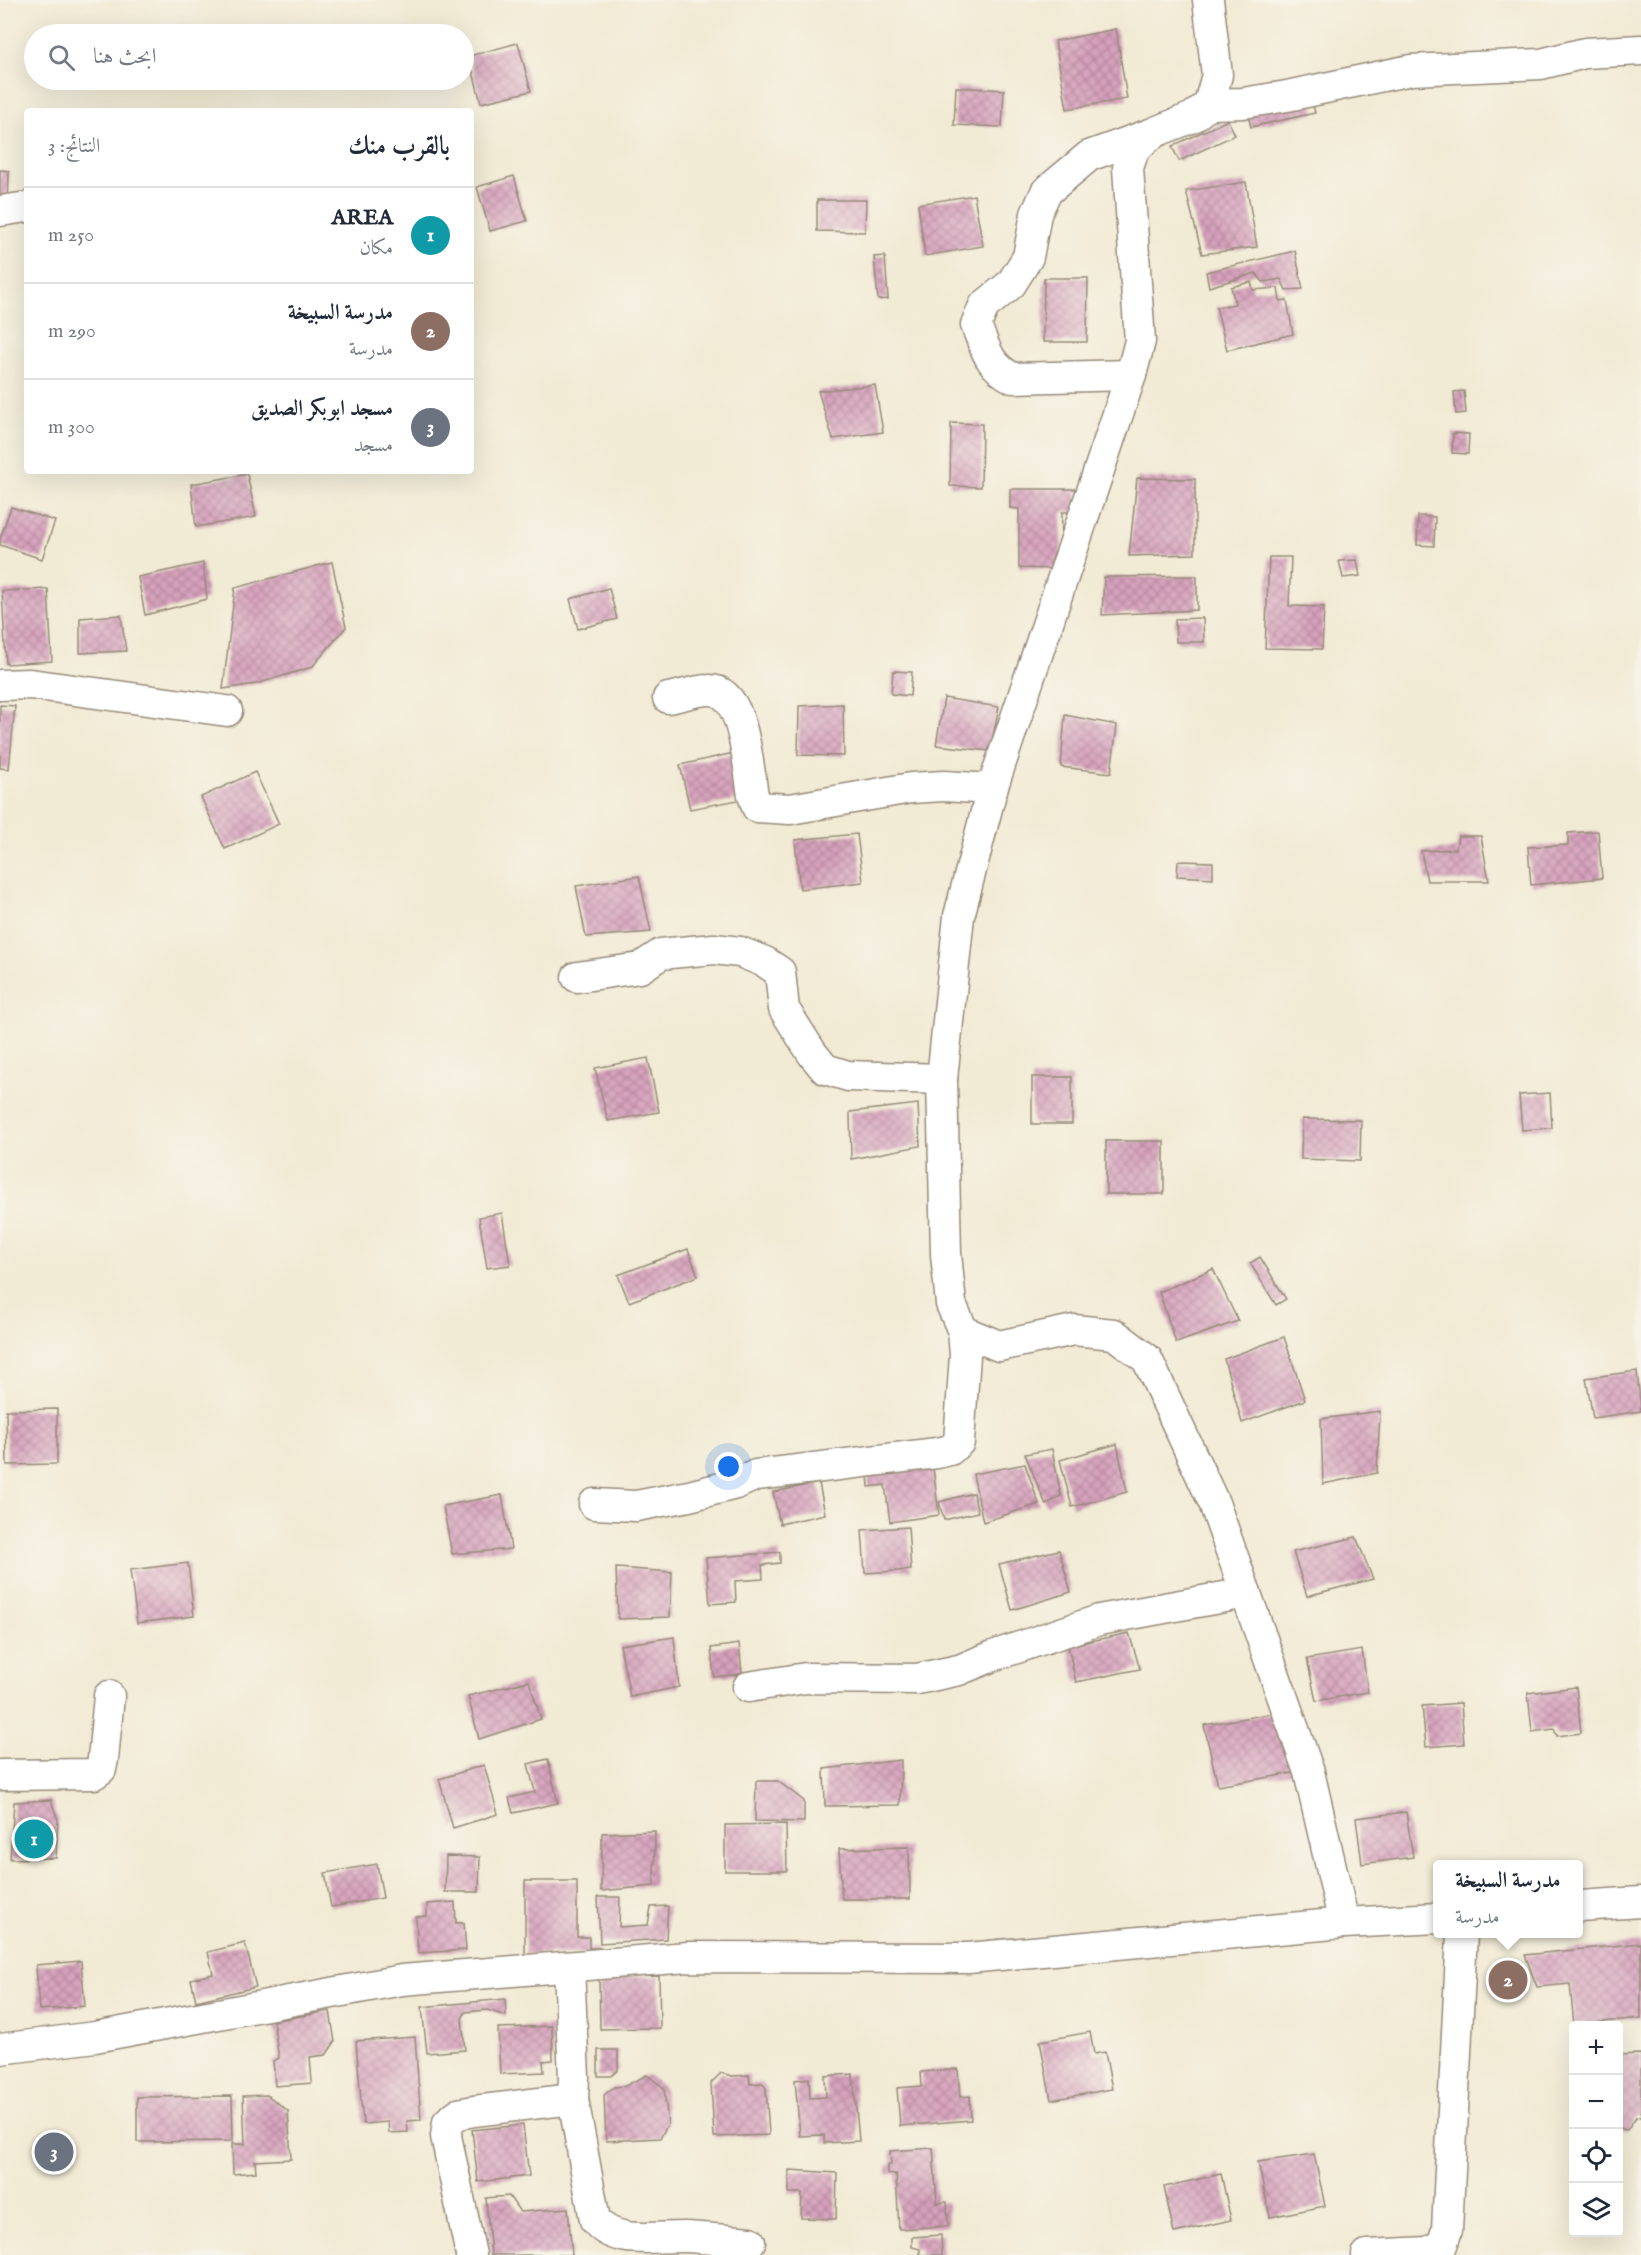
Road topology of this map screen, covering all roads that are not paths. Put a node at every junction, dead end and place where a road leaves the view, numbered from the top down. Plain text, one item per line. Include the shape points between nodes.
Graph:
1 (1208, 0) edge
2 (1641, 50) edge
3 (1209, 104) junction
4 (1155, 132) junction
5 (24, 207) edge
6 (0, 211) edge
7 (1131, 375) junction
8 (0, 685) edge
9 (668, 698) dead end
10 (226, 711) dead end
11 (992, 789) junction
12 (577, 977) dead end
13 (942, 1078) junction
14 (963, 1330) junction
15 (594, 1504) dead end
16 (1246, 1593) junction
17 (748, 1687) dead end
18 (109, 1696) dead end
19 (0, 1775) edge
20 (1641, 1902) edge
21 (1583, 1906) edge
22 (1433, 1918) edge
23 (1344, 1923) junction
24 (1462, 1938) edge
25 (569, 1967) junction
26 (0, 2049) edge
27 (573, 2099) junction
28 (750, 2242) dead end
29 (471, 2255) edge
30 (1367, 2255) edge

1 - 3 street via 1217,75
2 - 3 street via 1585,53 1541,64 1411,70 1243,104
3 - 4 street via 1193,117
4 - 7 street via 1134,149 1128,168 1140,341
4 - 7 street via 1089,156 1046,192 1036,214 1028,257 1011,284 984,306 976,325 999,371 1013,378
5 - 6 street
7 - 11 street
8 - 10 street via 30,684
9 - 11 street via 710,690 729,699 740,720 757,807 790,809 911,788
11 - 13 street via 959,916
12 - 13 street via 640,968 670,952 740,952 780,972 784,1009 825,1069 848,1076
13 - 14 street via 946,1254 951,1304
14 - 15 street via 960,1428 958,1442 950,1450 756,1475 698,1494 636,1506
14 - 16 street via 999,1346 1074,1330 1114,1334 1147,1359 1214,1503
16 - 17 street via 1099,1620 959,1670 917,1679 806,1678
16 - 23 street via 1309,1773
18 - 19 street via 101,1769 94,1774
20 - 21 street
22 - 23 street
23 - 25 street via 968,1958 688,1958
24 - 30 street via 1447,2230 1442,2245 1428,2252
25 - 26 street via 402,1980 95,2037
25 - 27 street
27 - 28 street via 595,2220 601,2228 636,2238
27 - 29 street via 474,2111 458,2114 448,2122 446,2136

